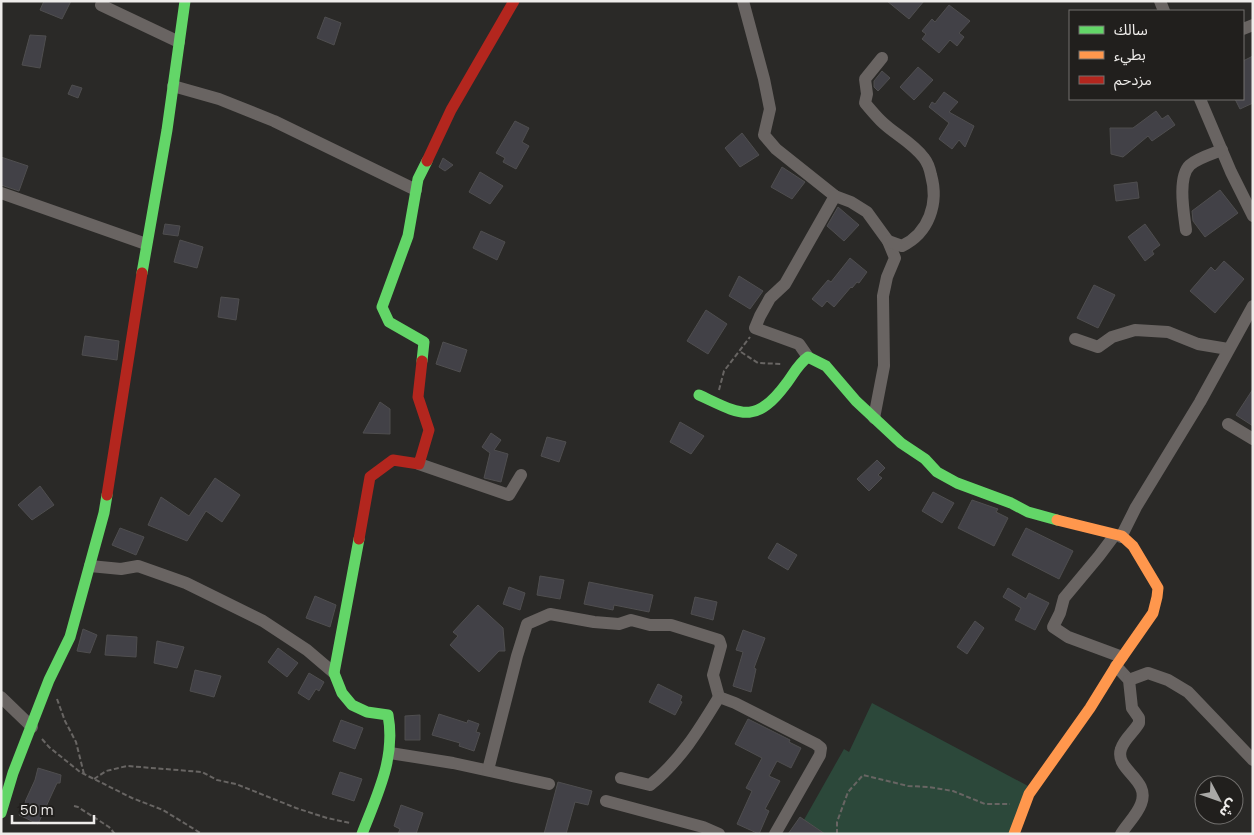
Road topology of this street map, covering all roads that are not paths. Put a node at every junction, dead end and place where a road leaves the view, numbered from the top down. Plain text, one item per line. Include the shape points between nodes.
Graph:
1 (185, 1) edge
2 (514, 1) edge
3 (743, 1) edge
4 (101, 5) dead end
5 (179, 42) junction
6 (882, 58) dead end
7 (173, 86) junction
8 (1200, 100) edge
9 (1222, 150) junction
10 (416, 190) junction
11 (1, 193) edge
12 (835, 196) junction
13 (1253, 216) edge
14 (1186, 230) dead end
15 (888, 241) junction
16 (146, 244) junction
17 (1253, 306) edge
18 (1075, 339) dead end
19 (1228, 349) junction
20 (805, 359) junction
21 (699, 395) dead end
22 (874, 418) junction
23 (1228, 424) dead end
24 (1253, 440) edge
25 (419, 464) junction
26 (521, 475) dead end
27 (1118, 537) junction
28 (90, 566) junction
29 (1119, 661) junction
30 (334, 672) junction
31 (1129, 680) junction
32 (1, 697) edge
33 (719, 697) junction
34 (32, 727) junction
35 (390, 752) junction
36 (1253, 760) edge
37 (488, 770) junction
38 (621, 778) dead end
39 (549, 784) dead end
40 (606, 801) dead end
41 (1, 813) edge
42 (363, 830) edge
43 (719, 834) edge
44 (775, 834) edge
45 (1014, 834) edge
46 (1121, 834) edge

1 - 5 street
2 - 10 street via 451,110 418,179
3 - 12 street via 770,109 764,135
4 - 5 street
5 - 7 street
6 - 15 street via 865,79 865,103 926,160 935,195 930,219 911,241 902,246
7 - 10 street via 219,99 274,121
7 - 16 street
8 - 9 street
9 - 13 street
9 - 14 street via 1192,163 1187,170 1182,192
10 - 25 street via 408,236 382,307 389,322 424,342 418,397 429,430
11 - 16 street
12 - 15 street via 866,212
12 - 20 street via 785,284 770,298 755,328 799,344
15 - 22 street via 895,258 883,296 884,366
16 - 28 street via 104,513
17 - 19 street
18 - 19 street via 1098,348 1112,337 1143,330 1168,332 1198,344
19 - 27 street via 1200,402
20 - 21 street via 770,403 755,414 740,414
20 - 22 street via 826,366
22 - 27 street via 901,443 925,459 936,472 957,483 1031,513
23 - 24 street
25 - 26 street via 509,495
25 - 30 street via 393,460 370,477
27 - 29 street via 1122,536 1133,546 1158,588 1153,613
27 - 29 street via 1064,598 1053,627
28 - 30 street via 121,569 138,566 186,583 263,621
28 - 34 street via 70,637 49,680
29 - 31 street
29 - 45 street via 1029,794
30 - 35 street via 340,691 349,704 369,714 388,715
31 - 36 street via 1148,673 1178,685 1198,701
31 - 46 street via 1132,708 1139,723 1121,748 1120,757 1122,765 1139,784 1142,803
32 - 34 street
33 - 37 street via 713,675 721,646 719,640 671,625 650,625 631,620 618,624 594,622 550,614 527,624
33 - 38 street via 687,748 665,773 650,785
33 - 44 street via 821,748
34 - 41 street
35 - 37 street
35 - 42 street
37 - 39 street
40 - 43 street

